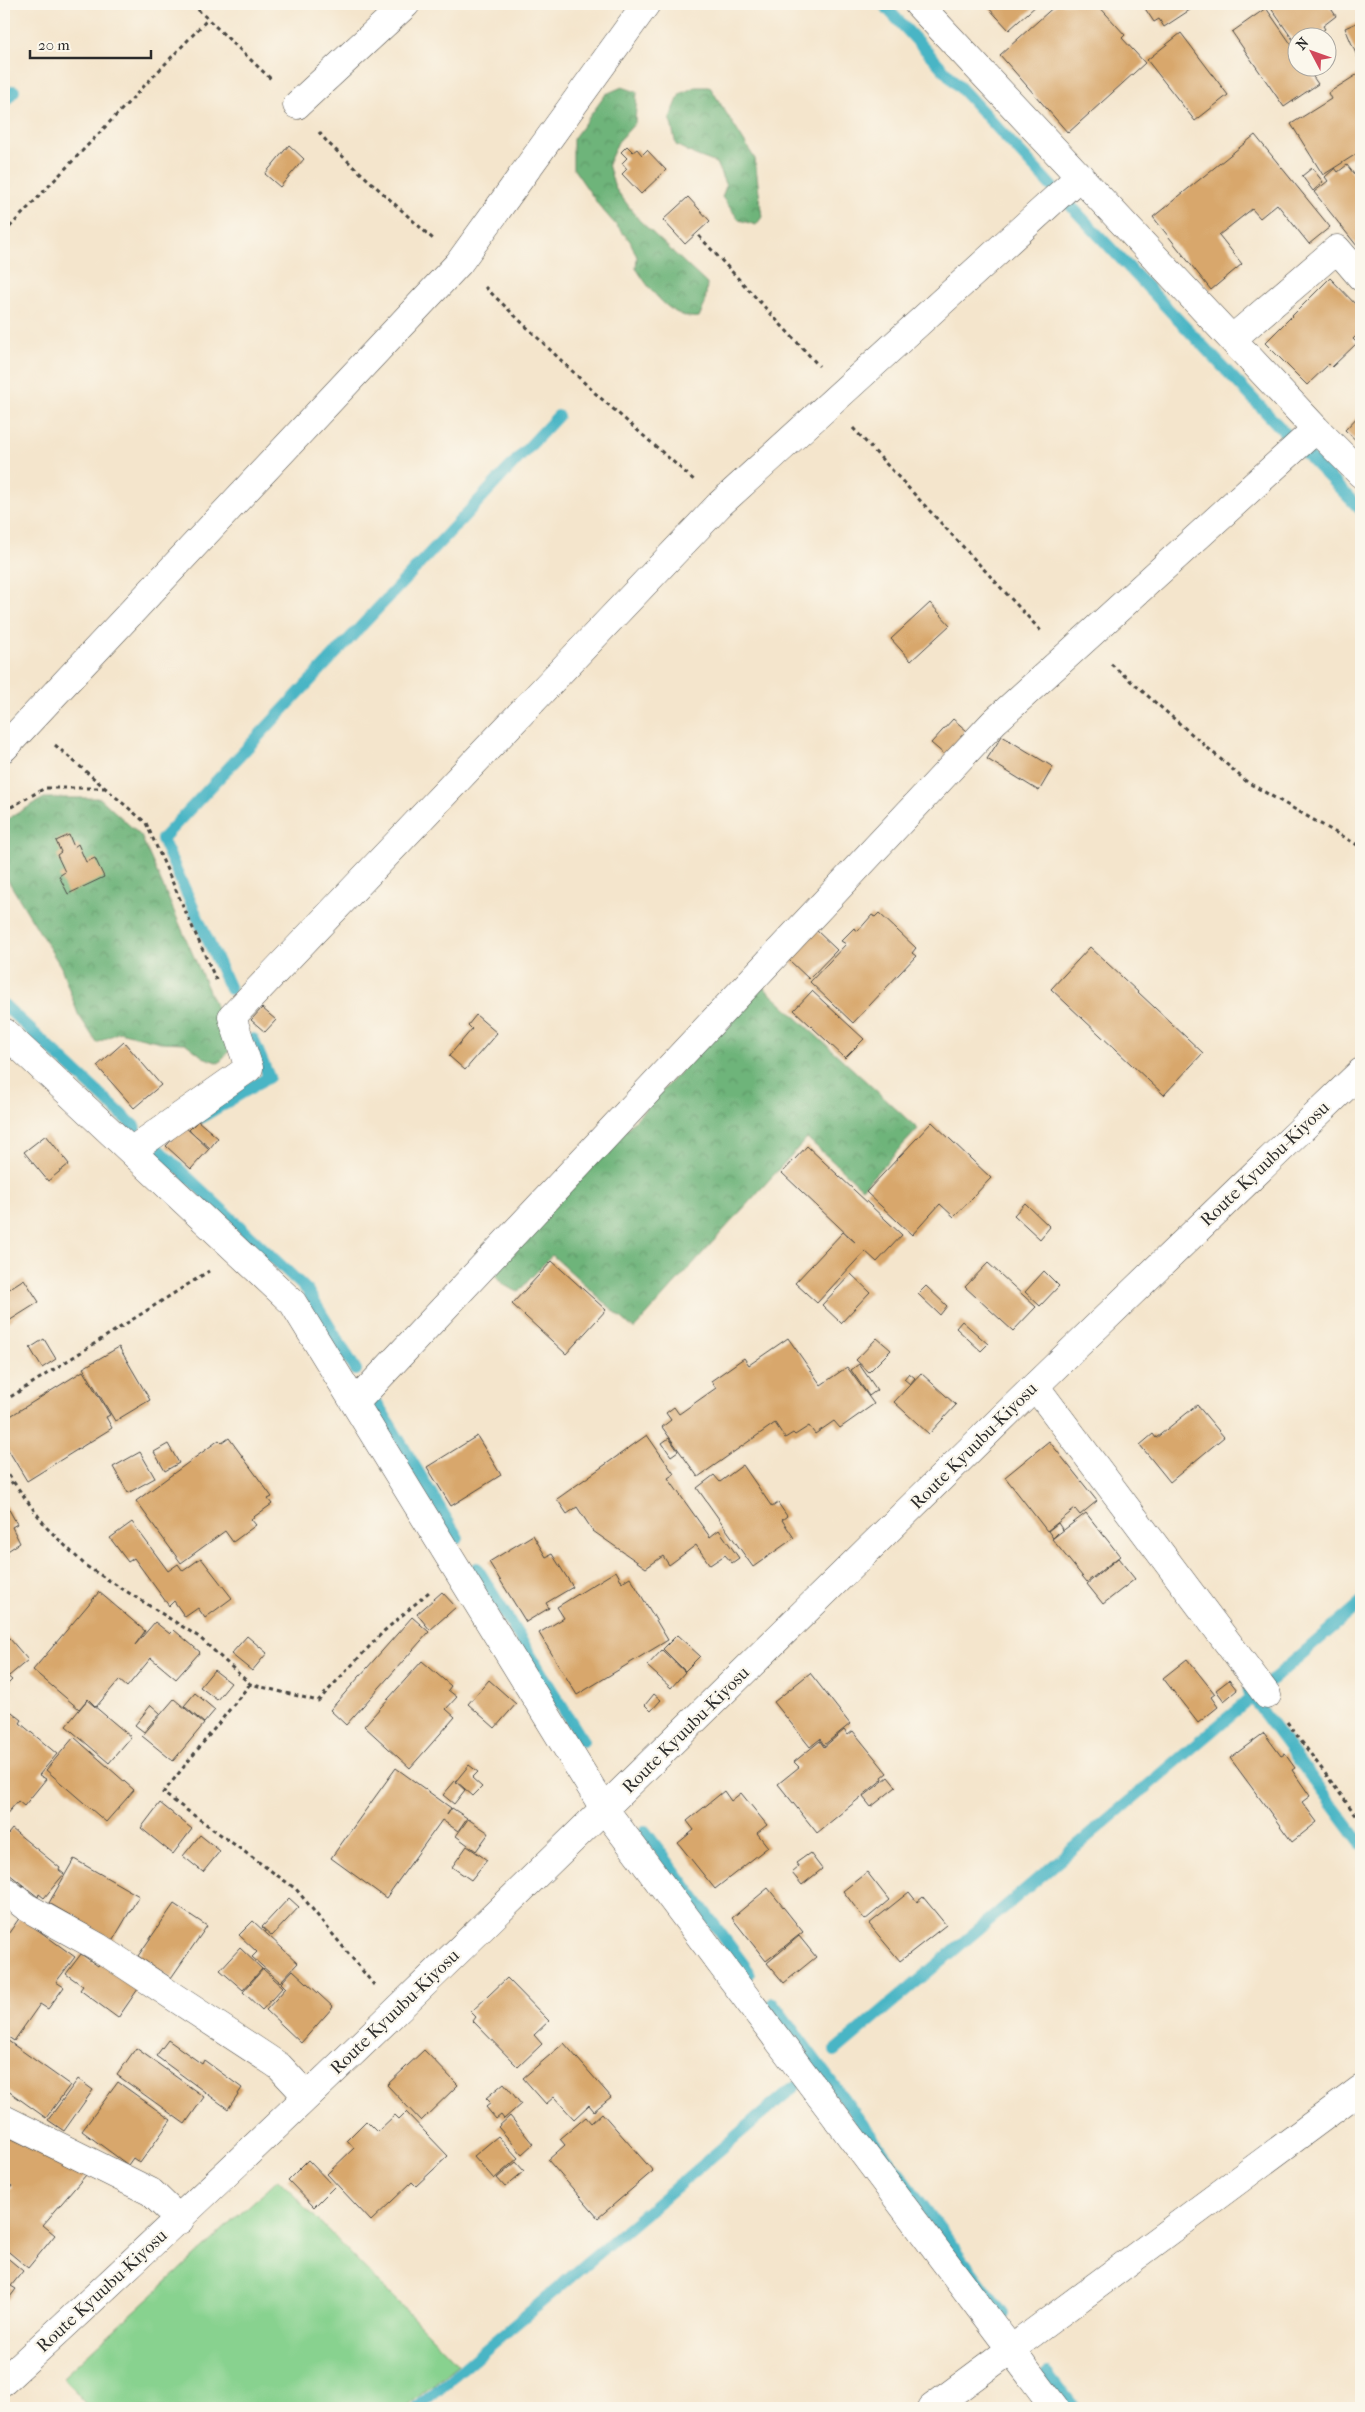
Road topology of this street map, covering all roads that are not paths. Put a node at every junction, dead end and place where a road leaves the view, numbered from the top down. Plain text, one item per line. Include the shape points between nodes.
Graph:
1 (406, 4) edge
2 (646, 4) edge
3 (925, 6) edge
4 (297, 105) dead end
5 (1080, 176) junction
6 (1361, 277) edge
7 (1232, 339) junction
8 (1316, 429) junction
9 (1361, 474) edge
10 (4, 748) edge
11 (4, 1032) edge
12 (1361, 1072) edge
13 (131, 1151) junction
14 (1035, 1386) junction
15 (354, 1403) junction
16 (1267, 1695) road end
17 (605, 1810) junction
18 (4, 1890) edge
19 (1361, 2089) edge
20 (308, 2096) junction
21 (4, 2120) edge
22 (180, 2220) junction
23 (1011, 2350) junction
24 (4, 2382) edge
25 (932, 2408) edge
26 (1055, 2408) edge

1 - 4 street
2 - 10 street via 459,263
3 - 5 street
5 - 7 street
5 - 13 street via 720,504 232,1017 250,1068
6 - 7 street via 1337,249
7 - 8 street
8 - 9 street
8 - 15 street via 994,722
11 - 13 street
12 - 14 street, Route Kyuubu-Kiyosu
13 - 15 street via 293,1303
14 - 16 street
14 - 17 street, Route Kyuubu-Kiyosu
15 - 17 street
17 - 20 street, Route Kyuubu-Kiyosu
17 - 23 street
18 - 20 street via 26,1907 98,1947 280,2066
19 - 23 street
20 - 22 street, Route Kyuubu-Kiyosu
21 - 22 street via 151,2192
22 - 24 street, Route Kyuubu-Kiyosu
23 - 25 street
23 - 26 street

